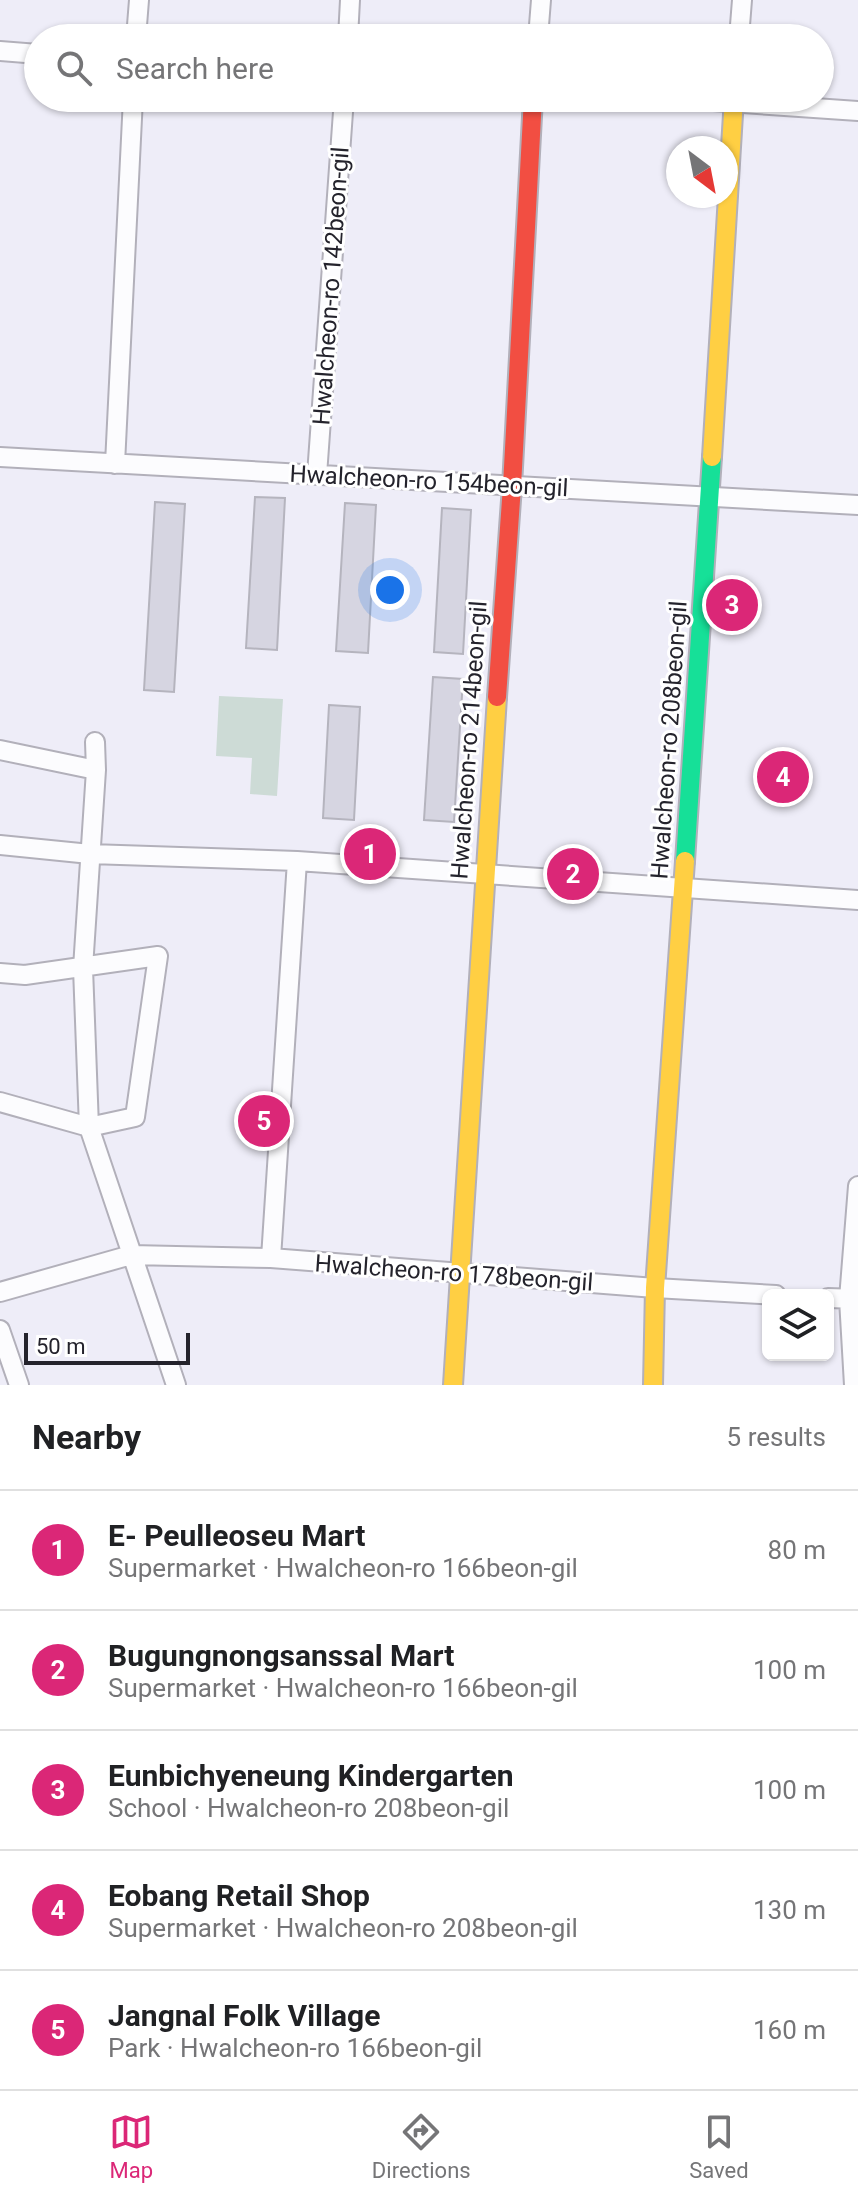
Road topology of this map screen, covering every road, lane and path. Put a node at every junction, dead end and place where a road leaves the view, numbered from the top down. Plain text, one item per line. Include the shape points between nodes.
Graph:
1 (139, 0) edge
2 (350, 0) edge
3 (541, 0) edge
4 (742, 0) edge
5 (137, 24) edge
6 (349, 24) edge
7 (539, 24) edge
8 (740, 24) edge
9 (0, 51) edge
10 (24, 53) edge
11 (834, 109) edge
12 (858, 111) edge
13 (132, 112) edge
14 (343, 112) edge
15 (532, 112) edge
16 (732, 112) edge
17 (0, 457) edge
18 (115, 464) junction
19 (317, 475) junction
20 (512, 486) junction
21 (710, 497) junction
22 (858, 505) edge
23 (95, 742) dead end
24 (0, 750) edge
25 (96, 770) junction
26 (0, 845) edge
27 (90, 854) junction
28 (297, 861) junction
29 (484, 874) junction
30 (683, 889) junction
31 (858, 900) edge
32 (83, 968) junction
33 (0, 973) edge
34 (0, 1102) edge
35 (89, 1127) junction
36 (858, 1186) edge
37 (131, 1255) junction
38 (271, 1258) junction
39 (460, 1274) junction
40 (655, 1288) junction
41 (0, 1292) edge
42 (762, 1294) edge
43 (853, 1299) edge
44 (0, 1330) edge
45 (19, 1385) edge
46 (176, 1385) edge
47 (453, 1385) edge
48 (653, 1385) edge
49 (854, 1385) edge

1 - 5 street
2 - 6 street
3 - 7 street
4 - 8 street
9 - 10 street
11 - 12 street
13 - 18 street
14 - 19 street, Hwalcheon-ro 142beon-gil
15 - 20 street, Hwalcheon-ro 214beon-gil
16 - 21 street, Hwalcheon-ro 208beon-gil
17 - 18 street, Hwalcheon-ro 154beon-gil
18 - 19 street, Hwalcheon-ro 154beon-gil
19 - 20 street, Hwalcheon-ro 154beon-gil
20 - 21 street, Hwalcheon-ro 154beon-gil
20 - 29 street, Hwalcheon-ro 214beon-gil
21 - 22 street, Hwalcheon-ro 154beon-gil
21 - 30 street, Hwalcheon-ro 208beon-gil
23 - 25 street
24 - 25 street
25 - 27 street
26 - 27 street
27 - 28 street
27 - 32 street
28 - 29 street
28 - 38 street
29 - 30 street
29 - 39 street, Hwalcheon-ro 214beon-gil
30 - 31 street
30 - 40 street, Hwalcheon-ro 208beon-gil
32 - 33 street
32 - 35 street
32 - 35 street via 158,956 135,1117
34 - 35 street
35 - 37 street
36 - 43 street
37 - 38 street, Hwalcheon-ro 178beon-gil
37 - 41 street, Hwalcheon-ro 178beon-gil
37 - 46 street
38 - 39 street, Hwalcheon-ro 178beon-gil
39 - 40 street, Hwalcheon-ro 178beon-gil
39 - 47 street, Hwalcheon-ro 214beon-gil
40 - 42 street, Hwalcheon-ro 178beon-gil
40 - 48 street, Hwalcheon-ro 208beon-gil
43 - 49 street
44 - 45 street

